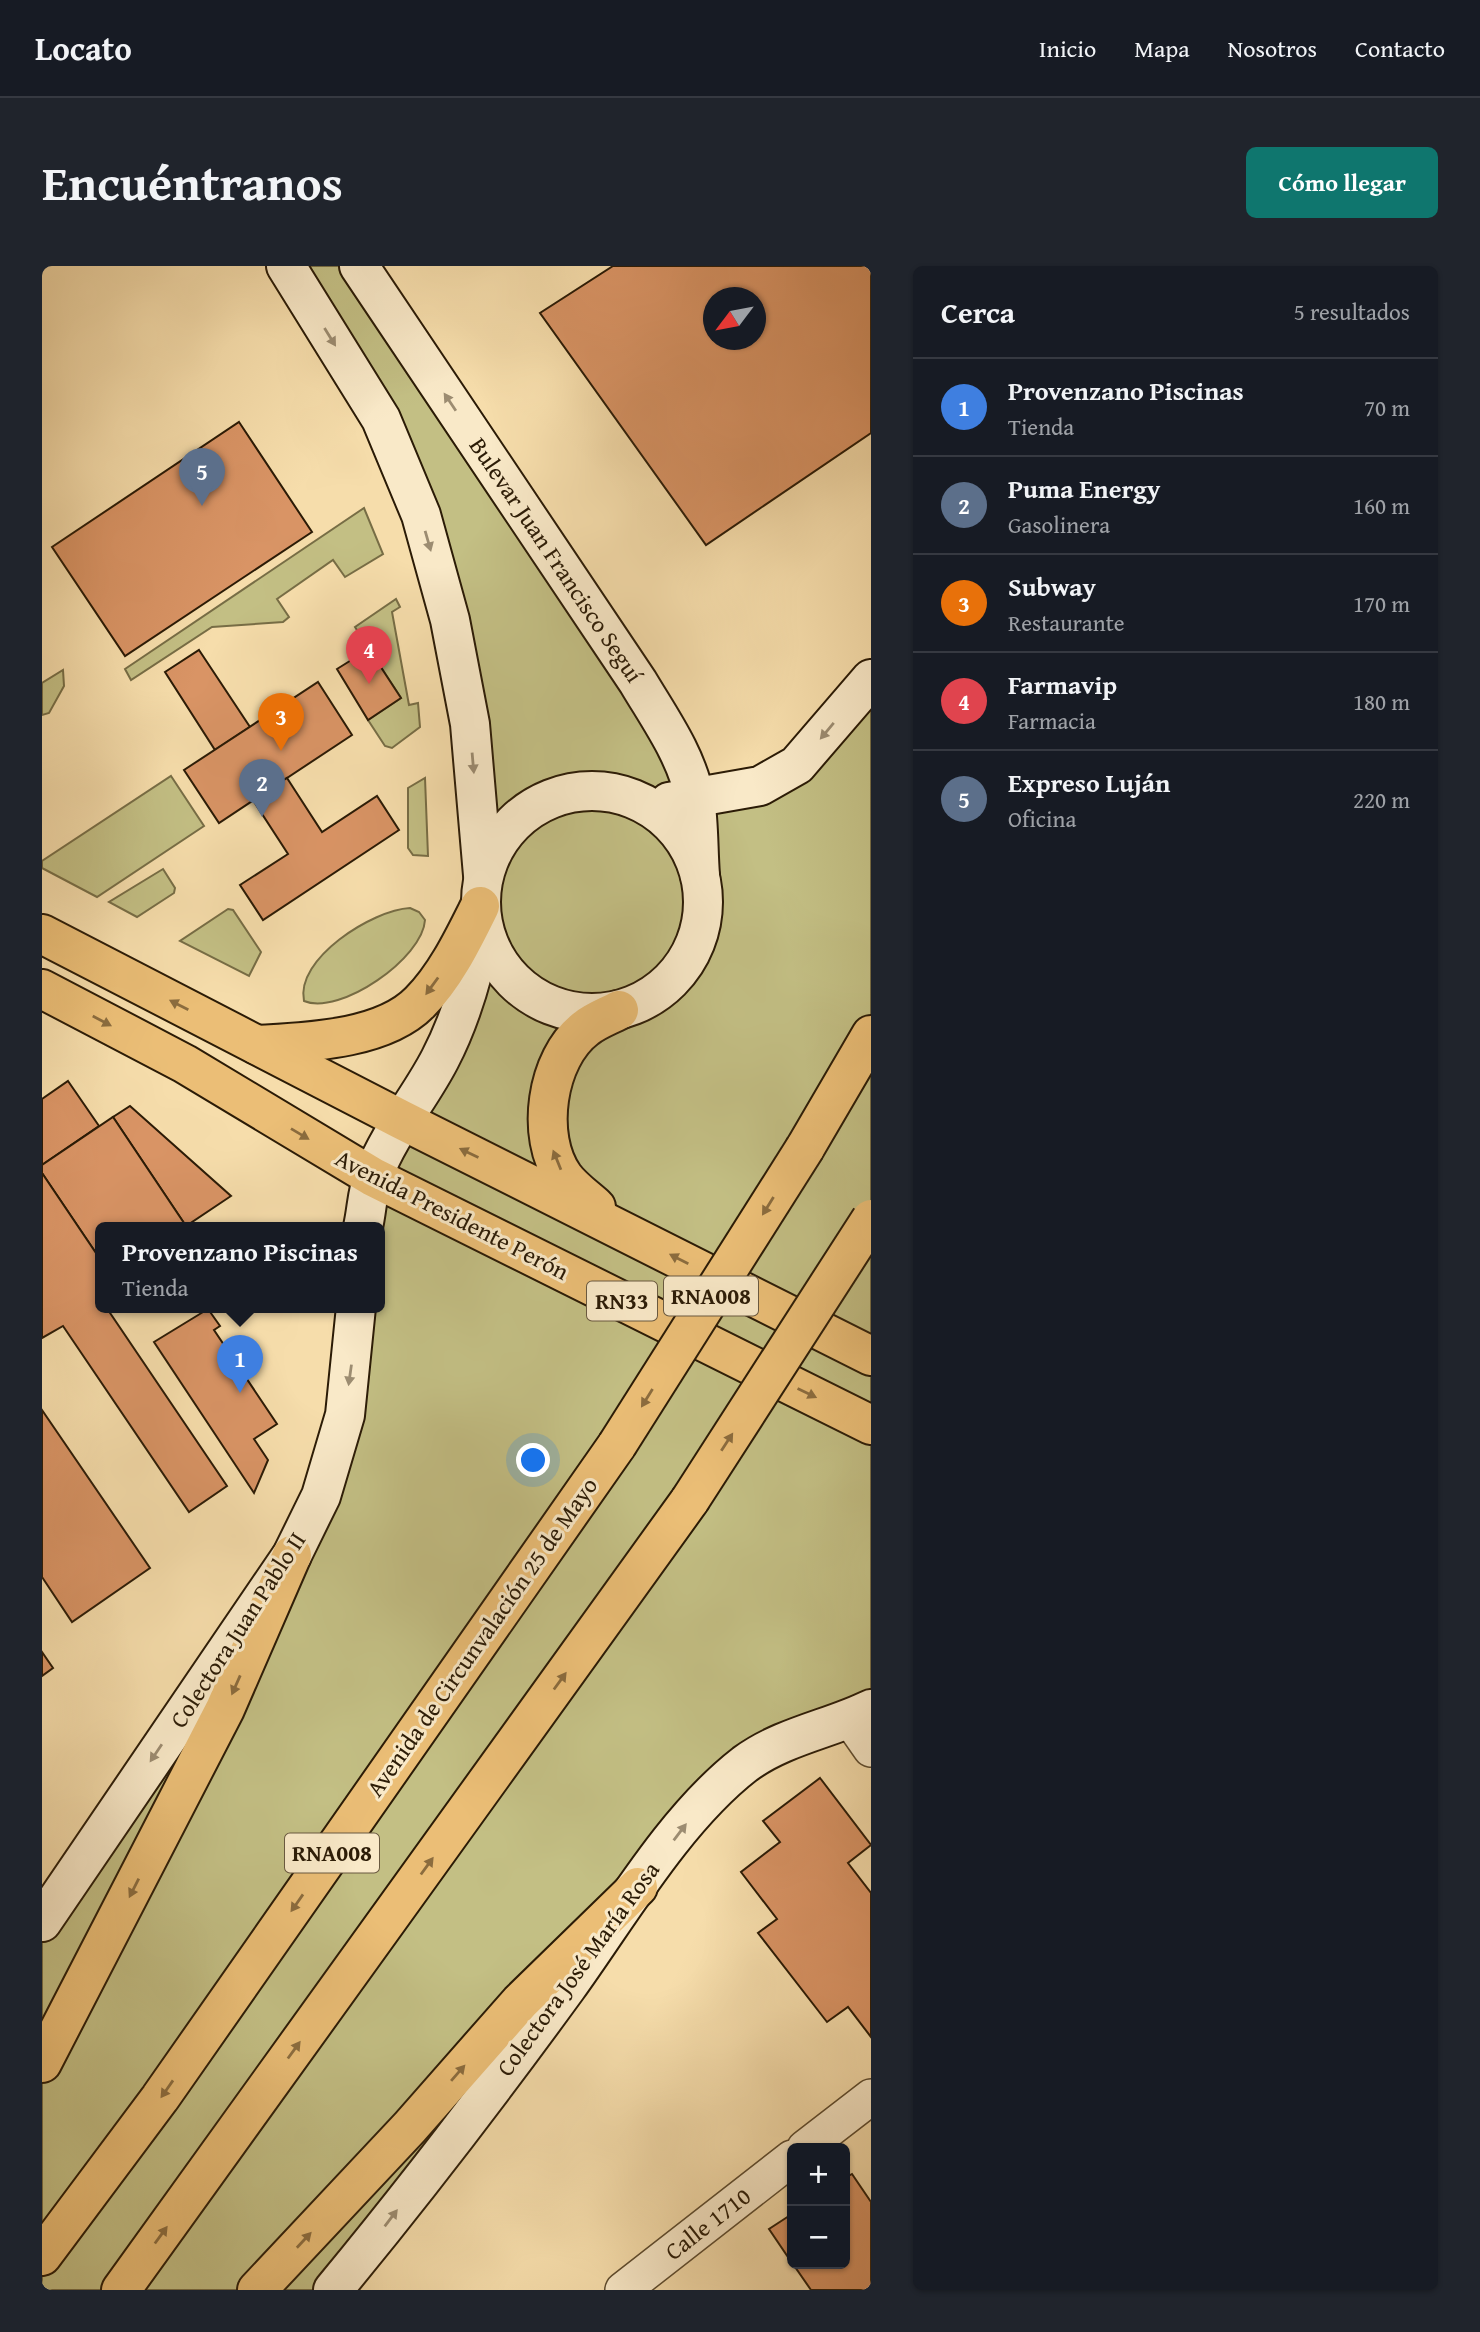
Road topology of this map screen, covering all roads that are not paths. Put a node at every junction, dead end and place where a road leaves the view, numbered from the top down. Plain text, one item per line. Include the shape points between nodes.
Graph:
1 (286, 266) edge
2 (359, 266) edge
3 (871, 679) edge
4 (695, 799) junction
5 (646, 804) junction
6 (700, 875) junction
7 (482, 904) junction
8 (42, 934) edge
9 (42, 989) edge
10 (619, 1010) junction
11 (871, 1035) edge
12 (257, 1045) junction
13 (402, 1120) junction
14 (373, 1177) junction
15 (871, 1219) edge
16 (364, 1222) edge
17 (618, 1228) junction
18 (355, 1313) edge
19 (871, 1356) edge
20 (871, 1425) edge
21 (292, 1555) junction
22 (864, 1726) edge
23 (638, 1886) junction
24 (42, 1922) edge
25 (42, 2063) edge
26 (871, 2097) edge
27 (811, 2143) edge
28 (787, 2162) edge
29 (42, 2256) edge
30 (121, 2290) edge
31 (257, 2290) edge
32 (333, 2290) edge
33 (623, 2290) edge

1 -> 7 main road via 381,419 421,515 450,620 470,724
4 -> 2 main road, Bulevar Juan Francisco Seguí via 684,762 638,682
3 -> 4 main road via 797,765 760,786
4 - 5 main road
4 - 6 main road, Bulevar Juan Francisco Seguí
5 - 6 main road via 670,823 688,847
5 - 7 main road via 595,790 544,801 522,815 491,853
6 - 10 main road via 699,933 687,960 670,982 646,1000
7 - 10 main road via 492,951 524,990 569,1011 595,1014
7 -> 12 main road via 449,963 419,1003 380,1027 343,1037
7 - 13 main road via 475,969 459,1018 439,1061
12 -> 8 main road
9 -> 14 main road, Avenida Presidente Perón via 185,1065
17 -> 10 main road via 564,1177 549,1140 548,1093 568,1049 584,1029
11 -> 29 main road, Avenida de Circunvalación 25 de Mayo / RNA008, bridge via 617,1445 160,2098
12 - 13 main road
13 - 14 main road
17 -> 13 main road, RN33
14 - 16 main road
14 -> 20 main road, Avenida Presidente Perón / RN33
30 -> 15 main road, RNA008, bridge via 690,1500
19 -> 17 main road, RN33
18 -> 21 main road, Colectora Juan Pablo II via 345,1415 321,1496
21 -> 24 main road, Colectora Juan Pablo II
21 -> 25 main road via 225,1709
23 -> 22 main road, Colectora José María Rosa via 705,1799 747,1763 794,1737
31 -> 23 main road via 520,2002
32 -> 23 main road, Colectora José María Rosa via 541,2021
26 - 27 street
28 - 33 street, Calle 1710

